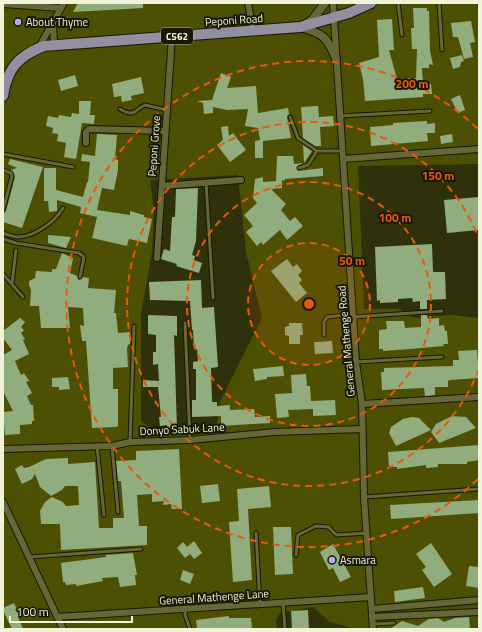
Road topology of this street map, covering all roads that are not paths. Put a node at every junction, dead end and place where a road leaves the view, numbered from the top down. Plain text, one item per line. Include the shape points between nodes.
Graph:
1 (248, 3) edge
2 (325, 3) edge
3 (333, 3) edge
4 (371, 3) edge
5 (398, 3) edge
6 (439, 3) edge
7 (3, 4) edge
8 (62, 6) edge
9 (334, 20) junction
10 (53, 24) junction
11 (300, 27) junction
12 (253, 30) junction
13 (402, 35) dead end
14 (172, 36) junction
15 (54, 44) junction
16 (39, 48) junction
17 (442, 50) dead end
18 (336, 59) junction
19 (3, 96) edge
20 (120, 109) dead end
21 (167, 110) junction
22 (430, 111) dead end
23 (340, 116) junction
24 (290, 117) dead end
25 (166, 131) junction
26 (86, 143) dead end
27 (479, 149) edge
28 (317, 151) junction
29 (342, 151) junction
30 (3, 154) edge
31 (343, 159) junction
32 (72, 167) dead end
33 (299, 168) dead end
34 (3, 170) edge
35 (241, 180) dead end
36 (206, 182) junction
37 (162, 186) junction
38 (63, 208) dead end
39 (3, 210) edge
40 (3, 233) edge
41 (3, 239) edge
42 (16, 250) dead end
43 (157, 258) dead end
44 (3, 274) edge
45 (80, 277) dead end
46 (12, 284) junction
47 (23, 297) dead end
48 (213, 298) dead end
49 (442, 311) dead end
50 (353, 315) junction
51 (185, 323) dead end
52 (134, 326) dead end
53 (324, 335) dead end
54 (442, 357) dead end
55 (356, 362) junction
56 (479, 397) edge
57 (362, 404) junction
58 (362, 429) junction
59 (190, 440) junction
60 (130, 442) junction
61 (97, 446) junction
62 (112, 446) junction
63 (3, 449) edge
64 (479, 489) edge
65 (364, 497) junction
66 (3, 502) edge
67 (118, 512) dead end
68 (104, 515) dead end
69 (256, 533) dead end
70 (367, 533) junction
71 (141, 549) dead end
72 (296, 555) dead end
73 (30, 557) junction
74 (371, 597) junction
75 (479, 600) edge
76 (283, 603) junction
77 (260, 604) junction
78 (185, 609) junction
79 (372, 609) junction
80 (479, 612) edge
81 (58, 617) junction
82 (372, 617) junction
83 (394, 623) dead end
84 (373, 626) edge
85 (63, 629) edge
86 (190, 629) edge
87 (285, 629) edge

1 - 12 street
2 - 11 street via 313,19
3 - 9 street, General Mathenge Road
4 - 9 main road, Peponi Road / C562
5 - 13 lane
6 - 17 lane
7 - 8 street
8 - 10 street
9 - 11 main road, Peponi Road / C562
9 - 18 street, General Mathenge Road
10 - 15 street
10 - 16 street
11 - 12 main road, Peponi Road / C562
11 - 18 street via 323,35
12 - 14 main road, Peponi Road / C562
14 - 15 main road, Peponi Road / C562
14 - 21 street, Peponi Grove
15 - 16 main road, Peponi Road / C562
16 - 19 main road, Peponi Road / C562 via 16,63 9,72
18 - 23 street, General Mathenge Road
20 - 21 lane via 130,114 146,105
21 - 25 street, Peponi Grove
22 - 23 lane
23 - 29 street, General Mathenge Road
24 - 28 lane via 298,138
25 - 26 street via 89,129 86,132
25 - 37 street, Peponi Grove
27 - 31 street
28 - 29 lane
28 - 33 lane via 308,165
29 - 31 street, General Mathenge Road
30 - 32 lane
31 - 50 street, General Mathenge Road
34 - 39 lane via 12,176
35 - 36 street
36 - 37 street
36 - 48 lane
37 - 43 street, Peponi Grove
38 - 40 lane via 50,223 33,233 18,237
41 - 45 lane via 79,252 84,257
42 - 46 lane
44 - 46 lane
46 - 47 lane
49 - 50 lane
50 - 53 lane via 327,317 324,322
50 - 55 street, General Mathenge Road
51 - 59 lane
52 - 60 lane
54 - 55 lane
55 - 57 street, General Mathenge Road
56 - 57 street
57 - 58 street, General Mathenge Road
58 - 59 street, Donyo Sabuk Lane via 274,432
58 - 65 street, General Mathenge Road
59 - 60 street, Donyo Sabuk Lane
60 - 62 street, Donyo Sabuk Lane
61 - 62 street, Donyo Sabuk Lane
61 - 63 street, Donyo Sabuk Lane
61 - 68 lane
62 - 67 lane
64 - 65 lane
65 - 70 street, General Mathenge Road
66 - 73 street
69 - 77 lane
70 - 72 lane via 337,535 329,527 316,526 298,535
70 - 74 street, General Mathenge Road
71 - 73 lane
73 - 81 street
74 - 76 street, General Mathenge Lane
74 - 79 street, General Mathenge Road
75 - 79 street
76 - 77 street, General Mathenge Lane
76 - 87 lane
77 - 78 street, General Mathenge Lane
78 - 81 street, General Mathenge Lane
78 - 86 lane
79 - 82 street, General Mathenge Road
80 - 82 street
81 - 85 street
82 - 84 street, General Mathenge Road
83 - 84 lane

